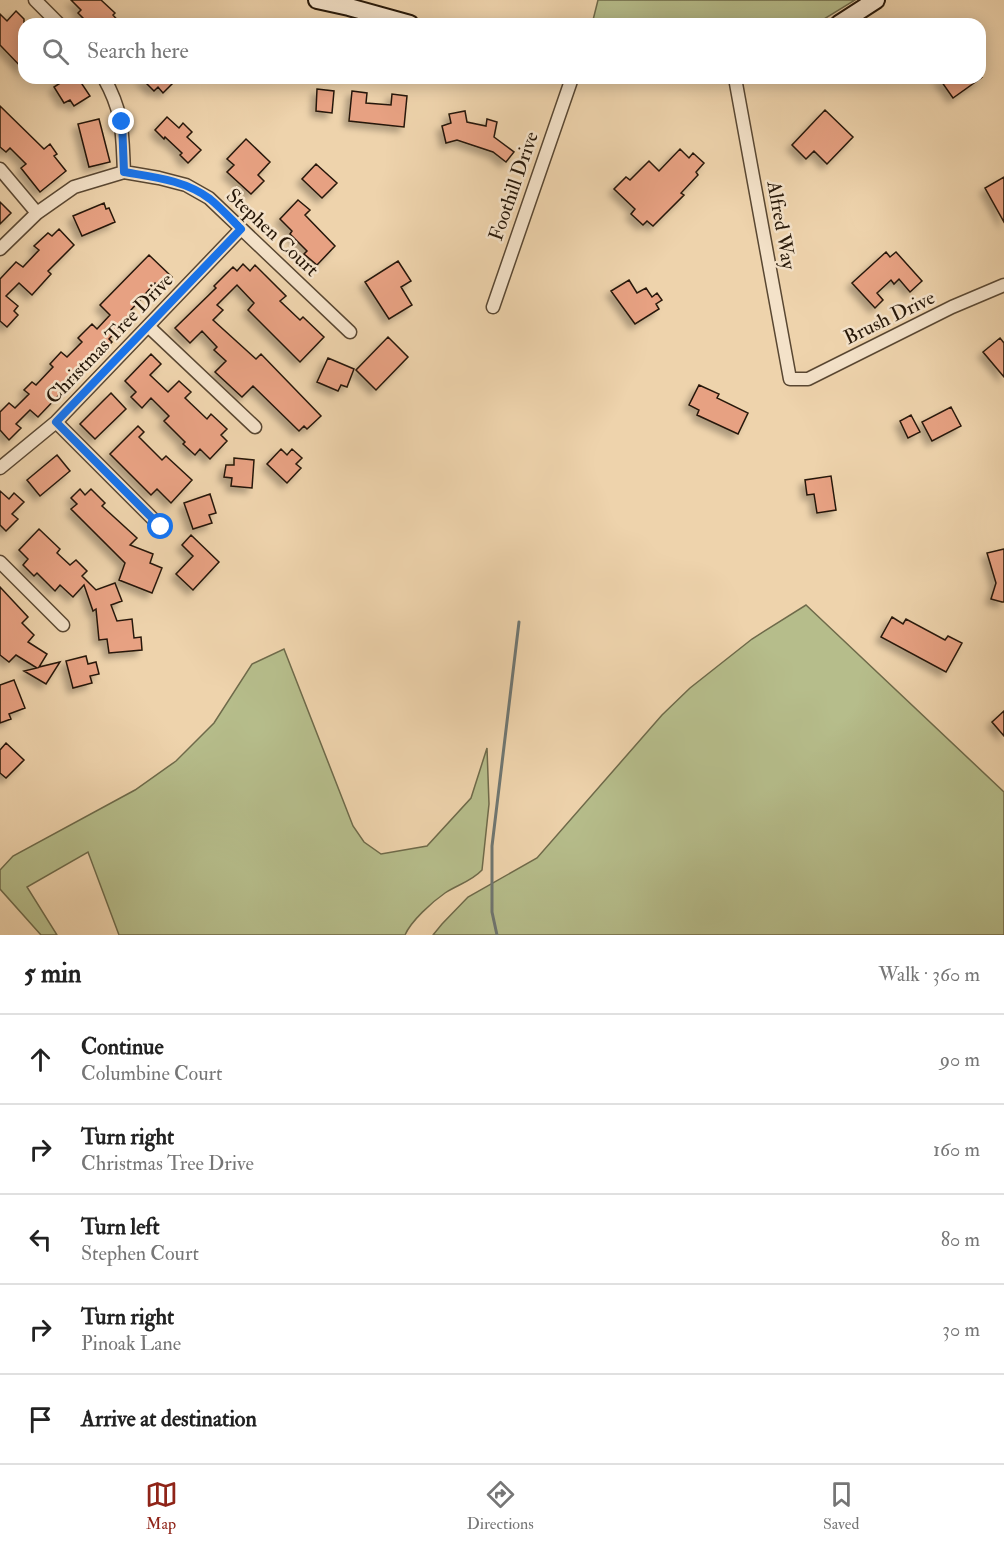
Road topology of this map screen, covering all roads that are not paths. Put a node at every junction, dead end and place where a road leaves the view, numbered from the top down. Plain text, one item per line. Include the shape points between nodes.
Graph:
1 (34, 0) edge
2 (317, 0) edge
3 (876, 0) edge
4 (53, 18) edge
5 (388, 18) edge
6 (848, 18) edge
7 (107, 84) edge
8 (570, 84) edge
9 (736, 84) edge
10 (0, 169) edge
11 (124, 172) junction
12 (38, 213) junction
13 (241, 229) junction
14 (0, 249) edge
15 (1004, 285) edge
16 (493, 307) dead end
17 (148, 326) junction
18 (350, 332) dead end
19 (790, 379) joint
20 (56, 422) junction
21 (255, 427) dead end
22 (0, 468) edge
23 (161, 527) dead end
24 (0, 562) edge
25 (63, 625) dead end

1 - 4 street
2 - 5 street
3 - 6 street
7 - 11 street via 122,122
8 - 16 street, Foothill Drive
9 - 19 street, Alfred Way
10 - 12 street
11 - 12 street via 74,187
11 - 13 street, Stephen Court via 186,185 209,198
12 - 14 street
13 - 17 street, Christmas Tree Drive
13 - 18 street, Stephen Court
15 - 19 street, Brush Drive via 808,379
17 - 20 street, Christmas Tree Drive
17 - 21 street
20 - 22 street, Christmas Tree Drive
20 - 23 street
24 - 25 street

